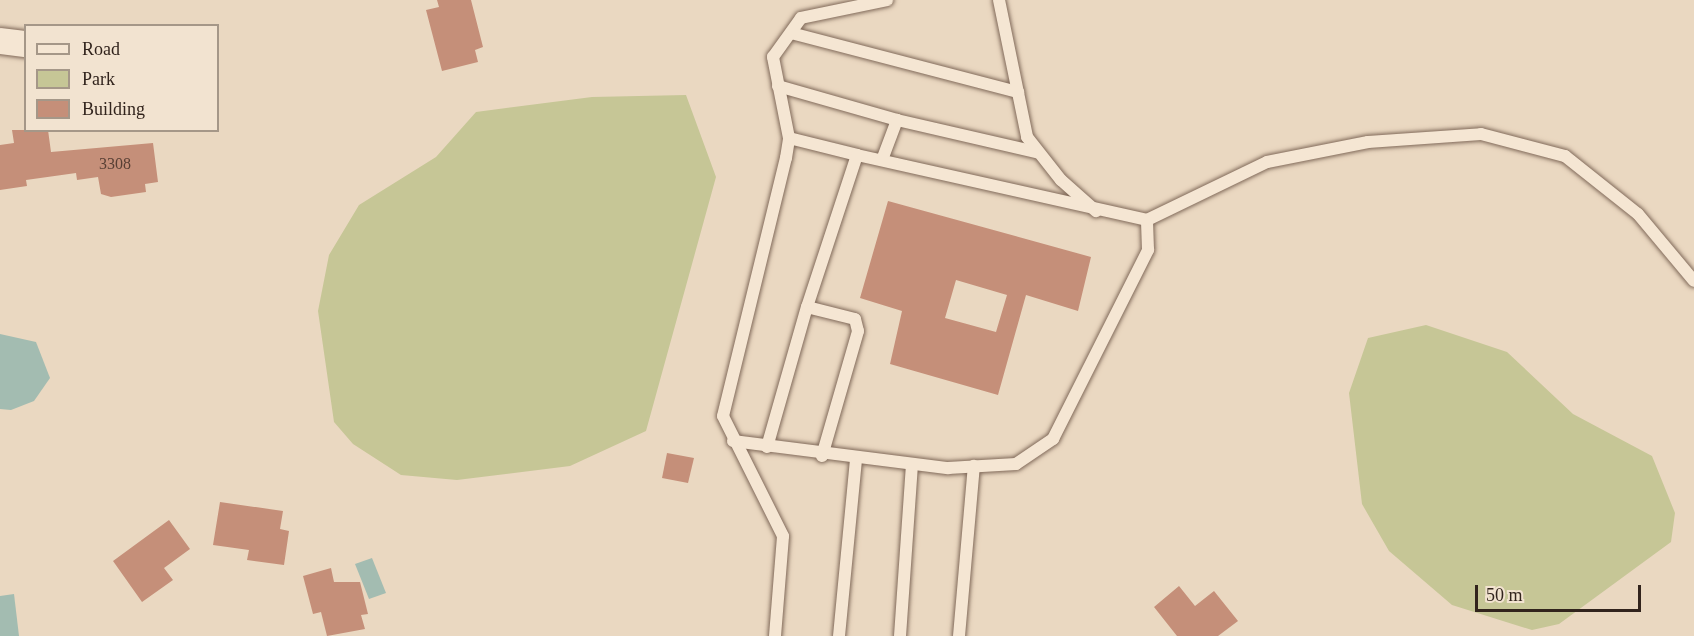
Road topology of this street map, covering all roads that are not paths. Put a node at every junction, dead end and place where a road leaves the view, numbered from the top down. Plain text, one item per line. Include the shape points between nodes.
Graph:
1 (887, 0) edge
2 (999, 0) edge
3 (790, 33) junction
4 (0, 41) edge
5 (24, 44) edge
6 (778, 86) junction
7 (1018, 92) junction
8 (897, 120) junction
9 (789, 138) junction
10 (1036, 152) junction
11 (857, 155) junction
12 (882, 160) junction
13 (1097, 212) junction
14 (1147, 219) junction
15 (1694, 281) edge
16 (807, 308) junction
17 (733, 441) junction
18 (767, 447) junction
19 (822, 456) junction
20 (856, 459) junction
21 (912, 464) junction
22 (975, 466) junction
23 (775, 636) edge
24 (839, 636) edge
25 (900, 636) edge
26 (959, 636) edge

1 - 3 lane via 801,18
2 - 7 lane
3 - 6 lane via 773,57
3 - 7 lane
4 - 5 street
6 - 8 lane
6 - 9 lane
7 - 10 lane
8 - 10 lane
8 - 12 lane
9 - 11 lane
9 - 17 lane via 723,416
10 - 13 lane
11 - 12 lane
11 - 16 lane
12 - 13 lane
13 - 14 lane
14 - 15 lane via 1267,162 1368,142 1481,134 1565,156 1638,214
14 - 22 lane via 1149,250 1053,439 1016,464
16 - 18 lane
16 - 19 lane via 855,319 858,331
17 - 18 lane
17 - 23 lane via 783,536
18 - 19 lane
19 - 20 lane
20 - 21 lane
20 - 24 lane
21 - 22 lane
21 - 25 lane
22 - 26 lane

